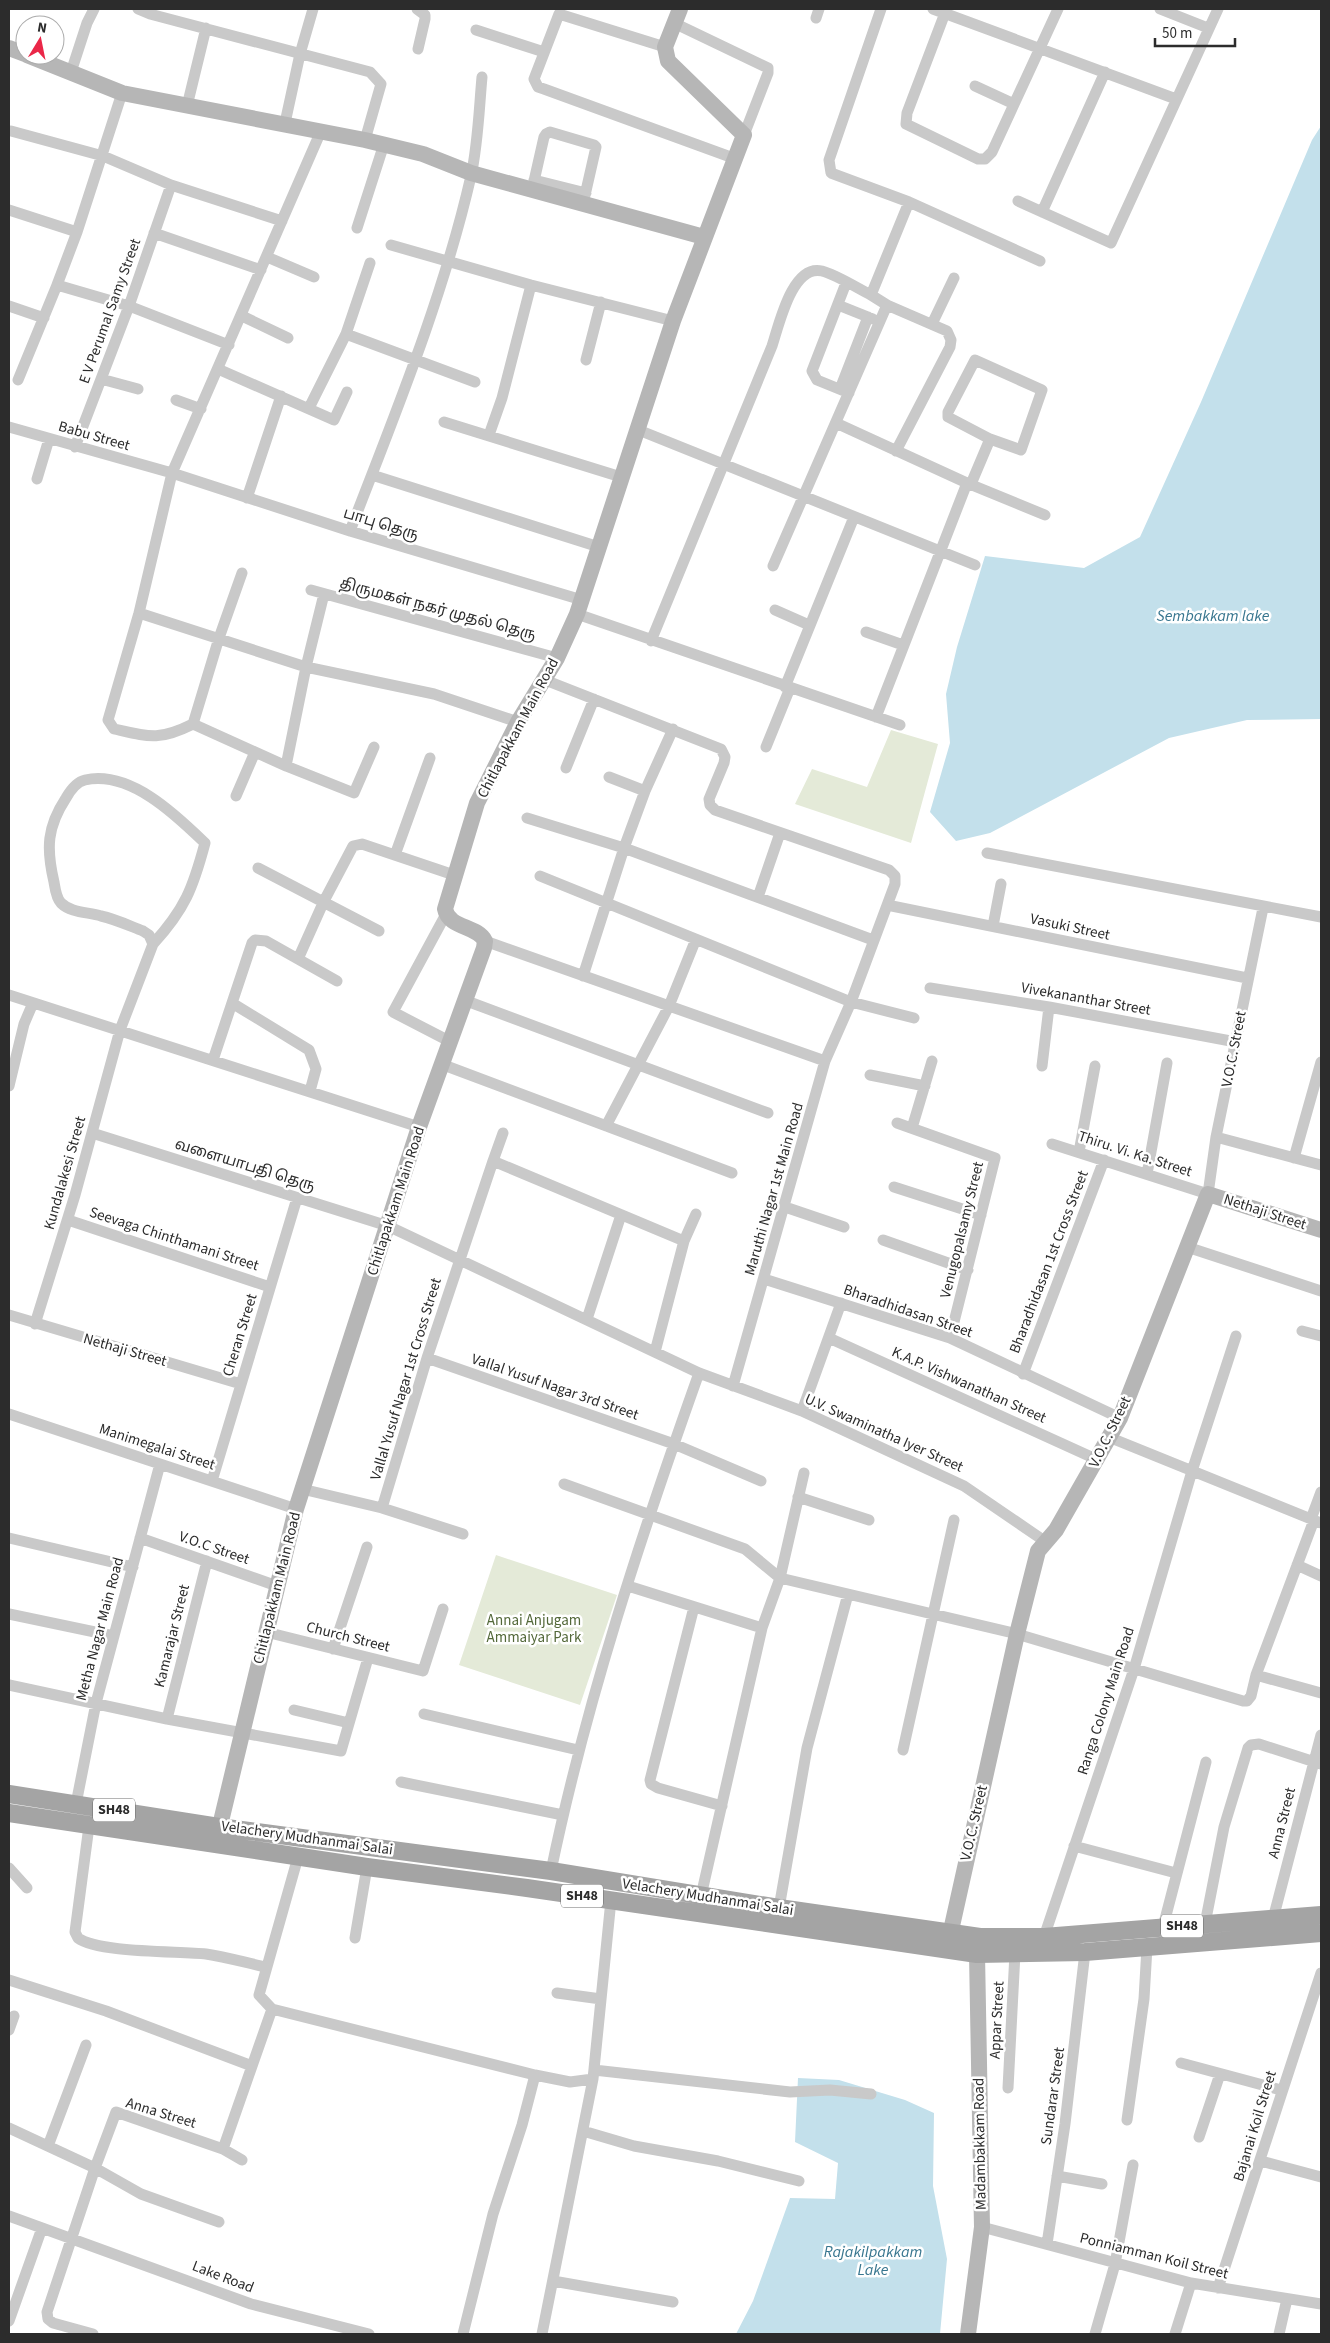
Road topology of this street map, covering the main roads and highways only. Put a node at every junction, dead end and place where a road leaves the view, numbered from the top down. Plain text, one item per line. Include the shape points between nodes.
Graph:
1 (9, 1794) edge
2 (9, 1813) edge
3 (218, 1835) junction
4 (1321, 1915) edge
5 (1321, 1932) edge
6 (948, 1941) junction
7 (978, 1945) junction

1 - 3 main road, Velachery Mudhanmai Salai / SH48 via 76,1804
2 - 3 main road, Velachery Mudhanmai Salai / SH48 via 187,1840
3 - 6 main road, Velachery Mudhanmai Salai / SH48 via 551,1871 779,1908
3 - 6 main road, Velachery Mudhanmai Salai / SH48 via 298,1857 611,1900
4 - 7 main road, Velachery Mudhanmai Salai / SH48
5 - 7 main road, Velachery Mudhanmai Salai / SH48 via 1085,1952 1015,1953
6 - 7 main road, Velachery Mudhanmai Salai / SH48

